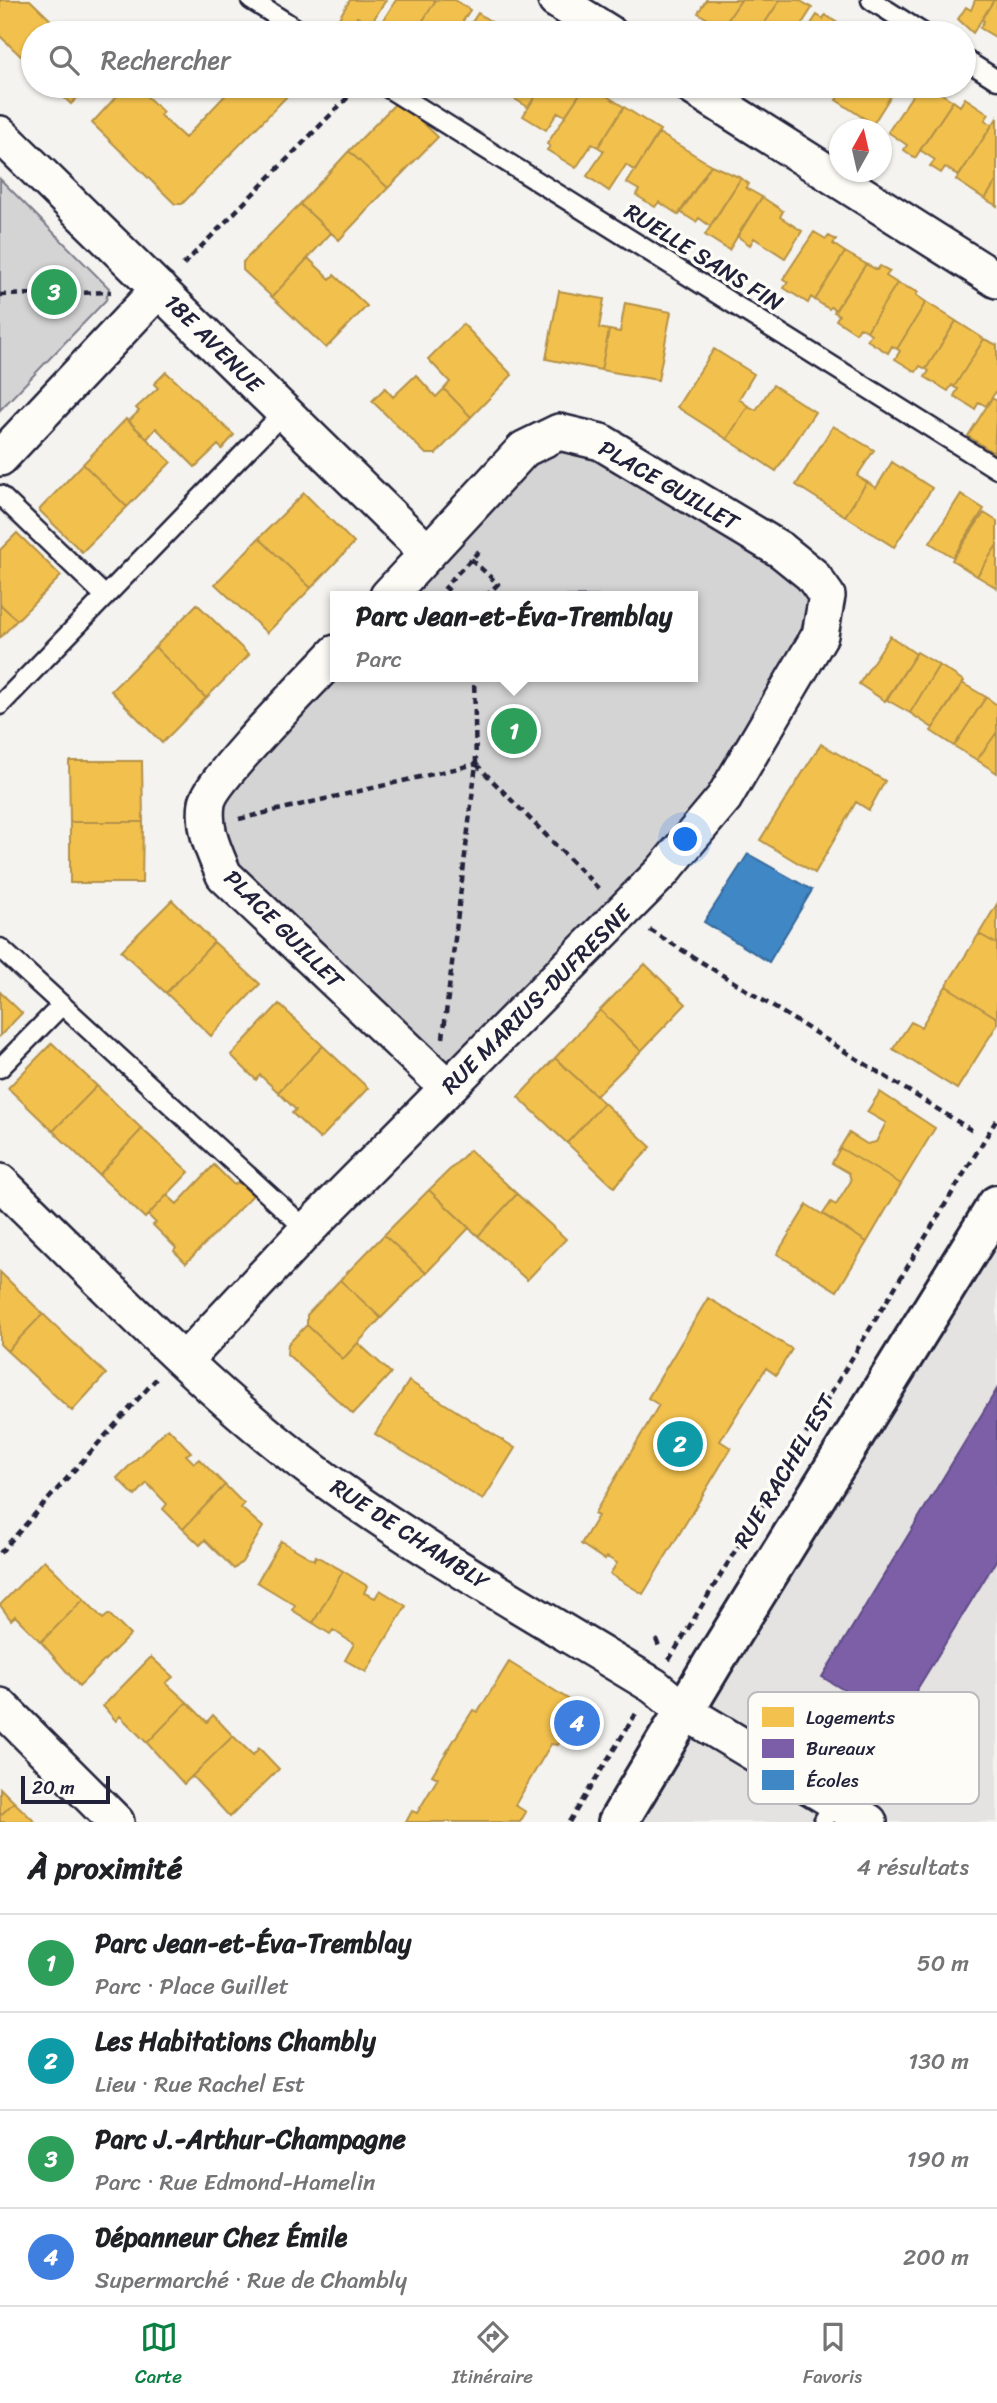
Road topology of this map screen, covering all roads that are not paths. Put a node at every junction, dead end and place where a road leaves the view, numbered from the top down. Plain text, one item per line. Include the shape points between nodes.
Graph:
1 (251, 0) edge
2 (556, 0) edge
3 (871, 0) edge
4 (284, 21) edge
5 (590, 21) edge
6 (904, 21) edge
7 (976, 67) edge
8 (997, 80) edge
9 (404, 98) edge
10 (710, 98) edge
11 (0, 134) edge
12 (997, 280) edge
13 (159, 289) junction
14 (284, 412) junction
15 (0, 458) edge
16 (997, 469) edge
17 (0, 495) edge
18 (428, 553) junction
19 (393, 591) edge
20 (105, 596) junction
21 (827, 596) joint
22 (330, 659) edge
23 (0, 705) edge
24 (0, 948) edge
25 (62, 1005) junction
26 (0, 1068) edge
27 (447, 1087) junction
28 (0, 1182) edge
29 (997, 1205) edge
30 (307, 1230) junction
31 (172, 1368) junction
32 (0, 1706) edge
33 (684, 1711) junction
34 (748, 1756) edge
35 (829, 1812) edge
36 (115, 1822) edge
37 (618, 1822) edge
38 (869, 1822) edge

1 - 4 lane
2 - 5 street
3 - 6 lane
7 - 8 lane
9 - 16 lane, RUELLE SANS FIN
10 - 12 street
11 - 13 street, 18E AVENUE
13 - 14 street, 18E AVENUE
13 - 15 street
14 - 18 street, 18E AVENUE
14 - 20 lane
17 - 20 lane
18 - 19 street, PLACE GUILLET
18 - 21 street, PLACE GUILLET via 524,449 559,432 601,442 781,550 812,575
20 - 23 lane
21 - 27 street, RUE MARIUS-DUFRESNE via 820,635 724,798 662,872
22 - 27 street, PLACE GUILLET via 228,771 207,801 208,840 224,875
24 - 25 lane
25 - 26 lane
25 - 30 lane
27 - 30 street, RUE MARIUS-DUFRESNE
28 - 31 street, RUE DE CHAMBLY
29 - 33 main road, RUE RACHEL EST
30 - 31 street, RUE MARIUS-DUFRESNE
31 - 33 street, RUE DE CHAMBLY via 448,1562 654,1686
32 - 36 street
33 - 34 street, RUE DE CHAMBLY
33 - 37 main road, RUE RACHEL EST
35 - 38 street, RUE DE CHAMBLY

